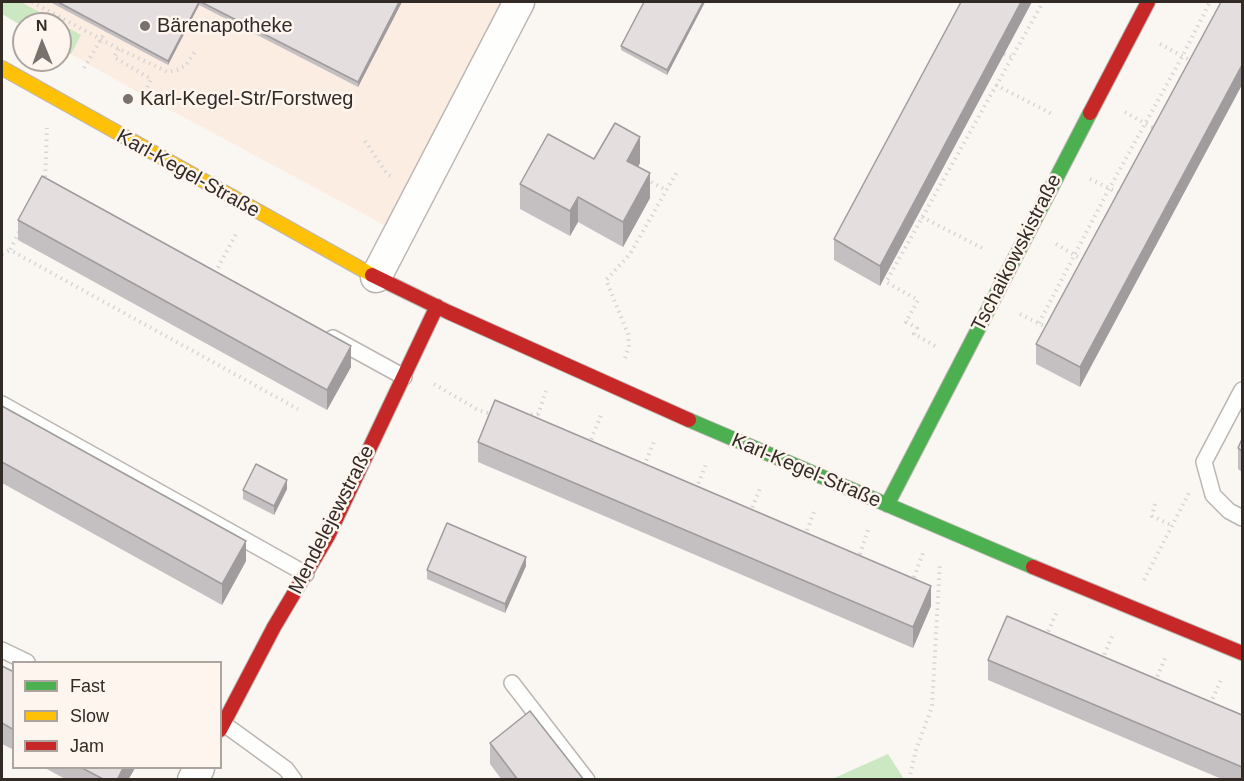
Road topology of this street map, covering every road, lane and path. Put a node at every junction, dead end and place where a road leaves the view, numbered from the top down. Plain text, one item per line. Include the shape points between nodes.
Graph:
1 (32, 2) edge
2 (519, 2) edge
3 (1043, 2) edge
4 (1148, 2) edge
5 (1210, 2) edge
6 (112, 21) edge
7 (1133, 30) junction
8 (101, 39) junction
9 (118, 49) junction
10 (196, 50) dead end
11 (1004, 54) edge
12 (1012, 57) junction
13 (1182, 57) junction
14 (1198, 65) edge
15 (2, 68) edge
16 (84, 68) dead end
17 (996, 85) junction
18 (1098, 98) junction
19 (142, 99) dead end
20 (970, 119) edge
21 (976, 122) junction
22 (1146, 124) junction
23 (47, 128) dead end
24 (1081, 129) junction
25 (1161, 132) edge
26 (365, 141) dead end
27 (1062, 166) junction
28 (678, 170) dead end
29 (645, 179) edge
30 (1109, 189) junction
31 (41, 190) edge
32 (666, 190) junction
33 (420, 192) junction
34 (1126, 197) edge
35 (922, 217) junction
36 (1030, 229) junction
37 (20, 230) edge
38 (232, 242) dead end
39 (10, 250) junction
40 (2, 254) edge
41 (1076, 256) junction
42 (1012, 264) junction
43 (1090, 264) edge
44 (215, 273) edge
45 (376, 277) junction
46 (437, 306) junction
47 (1039, 323) dead end
48 (320, 331) edge
49 (961, 360) junction
50 (624, 362) dead end
51 (406, 372) junction
52 (546, 390) dead end
53 (1242, 390) edge
54 (2, 404) edge
55 (298, 409) dead end
56 (538, 414) junction
57 (504, 415) edge
58 (601, 415) dead end
59 (514, 416) edge
60 (534, 425) edge
61 (655, 439) dead end
62 (588, 447) edge
63 (706, 462) dead end
64 (642, 471) edge
65 (761, 486) dead end
66 (1191, 490) dead end
67 (695, 494) edge
68 (1155, 504) dead end
69 (887, 505) junction
70 (816, 509) dead end
71 (748, 517) edge
72 (1242, 518) edge
73 (1171, 525) junction
74 (868, 530) dead end
75 (804, 540) edge
76 (924, 552) dead end
77 (940, 559) dead end
78 (858, 563) edge
79 (306, 574) junction
80 (1143, 580) dead end
81 (911, 585) edge
82 (1059, 607) dead end
83 (1114, 630) dead end
84 (1045, 639) edge
85 (2, 650) edge
86 (1168, 652) dead end
87 (1242, 652) edge
88 (23, 661) edge
89 (1100, 663) edge
90 (1223, 675) dead end
91 (512, 684) dead end
92 (1154, 685) edge
93 (1208, 710) edge
94 (222, 727) edge
95 (294, 780) edge
96 (587, 780) edge
97 (909, 780) edge

1 - 8 path
2 - 33 street
3 - 12 path
4 - 7 street, Tschaikowskistraße
5 - 13 path
6 - 8 path
7 - 13 path
7 - 18 street, Tschaikowskistraße
8 - 9 path
8 - 16 path
9 - 10 path via 168,72 186,65
9 - 19 path via 114,57 151,79
11 - 12 path
12 - 17 path
13 - 14 path
13 - 22 path
15 - 45 street, Karl-Kegel-Straße
17 - 21 path
17 - 24 path
18 - 22 path
18 - 24 street, Tschaikowskistraße
20 - 21 path
21 - 35 path
22 - 25 path
22 - 30 path
23 - 31 path via 47,180
24 - 27 street, Tschaikowskistraße
26 - 33 path via 387,174
27 - 30 path
27 - 36 street, Tschaikowskistraße
28 - 32 path
29 - 32 path
30 - 34 path
30 - 41 path
32 - 50 path via 630,254 606,280 628,334
33 - 45 street
35 - 42 path
35 - 49 path via 886,282 918,300 906,322 917,328 914,334
36 - 41 path
36 - 42 street, Tschaikowskistraße
37 - 39 path
38 - 44 path
39 - 40 path
39 - 55 path
41 - 43 path
41 - 47 path
42 - 49 street, Tschaikowskistraße
45 - 46 street, Karl-Kegel-Straße
46 - 51 street, Mendelejewstraße
46 - 69 street, Karl-Kegel-Straße
48 - 51 lane
49 - 69 street, Tschaikowskistraße
51 - 57 path via 478,410
51 - 79 street, Mendelejewstraße
52 - 56 path
53 - 72 lane via 1204,462 1213,495
54 - 79 lane
56 - 59 path
56 - 60 path
58 - 62 path
61 - 64 path
63 - 67 path
65 - 71 path
66 - 73 path
68 - 73 path via 1152,516
69 - 87 street, Karl-Kegel-Straße
70 - 75 path
73 - 80 path
74 - 78 path
76 - 81 path
77 - 97 path via 932,706 915,750
79 - 94 street, Mendelejewstraße
82 - 84 path
83 - 89 path
85 - 88 lane
86 - 92 path
90 - 93 path
91 - 96 lane
94 - 95 lane via 286,769

